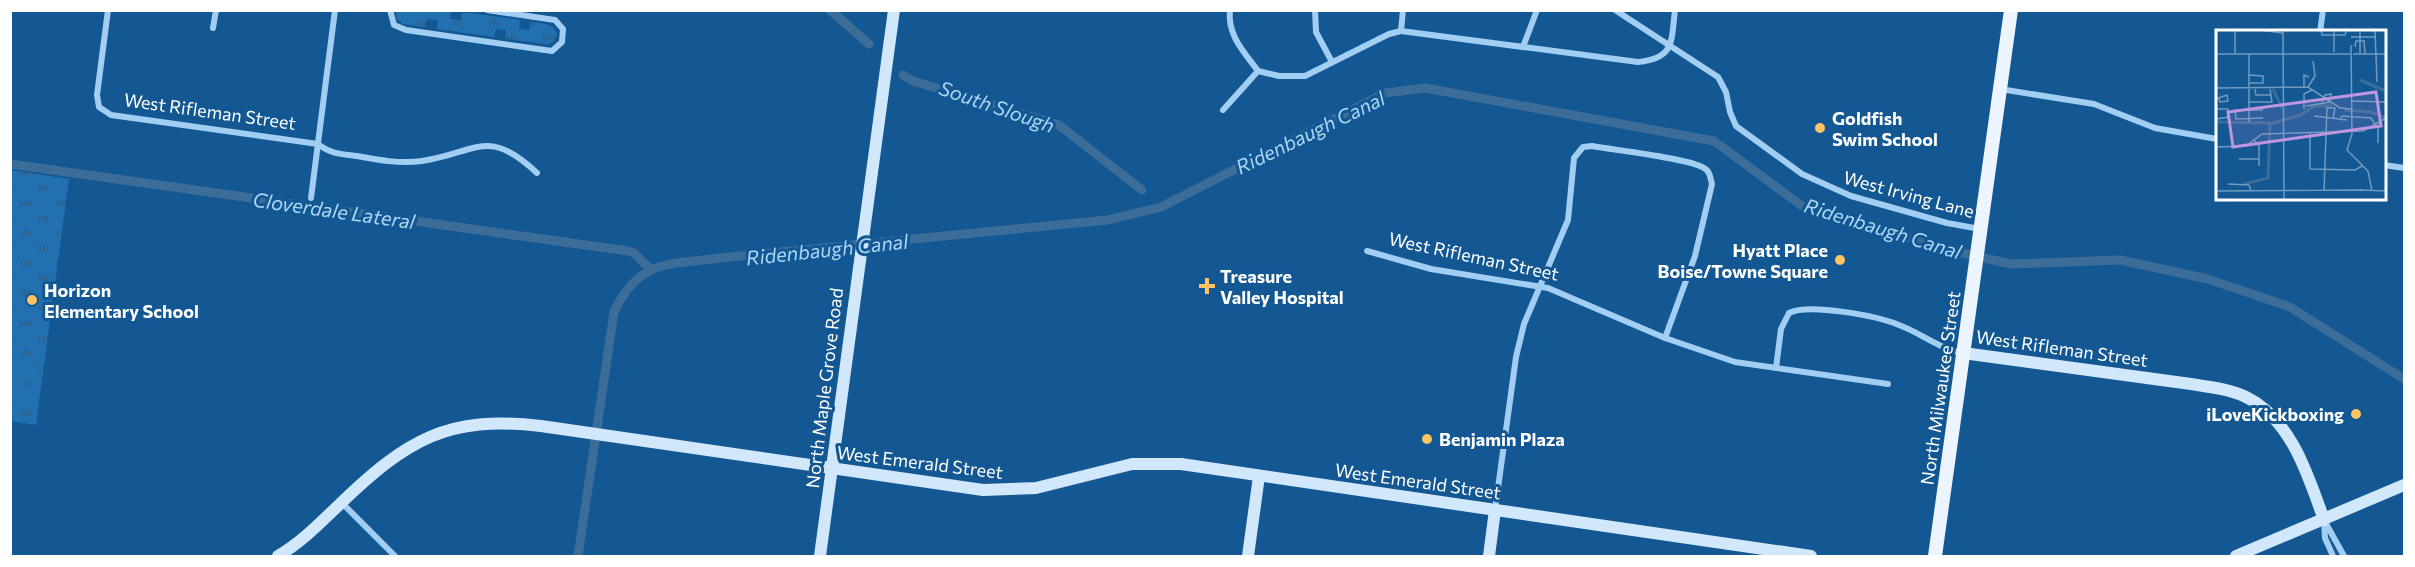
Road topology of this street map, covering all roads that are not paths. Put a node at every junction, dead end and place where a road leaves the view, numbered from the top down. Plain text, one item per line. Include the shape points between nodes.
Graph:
1 (108, 10) edge
2 (216, 10) edge
3 (335, 10) edge
4 (390, 10) edge
5 (486, 10) edge
6 (894, 10) edge
7 (1230, 10) edge
8 (1316, 10) edge
9 (1403, 10) edge
10 (1537, 10) edge
11 (1615, 10) edge
12 (1675, 10) edge
13 (2011, 10) edge
14 (2323, 10) edge
15 (213, 28) dead end
16 (2320, 30) edge
17 (1401, 31) junction
18 (1523, 47) junction
19 (1670, 47) junction
20 (1332, 62) junction
21 (1258, 71) junction
22 (2000, 89) junction
23 (1223, 110) dead end
24 (2216, 139) edge
25 (318, 144) junction
26 (2385, 165) edge
27 (2404, 168) edge
28 (537, 173) dead end
29 (311, 198) dead end
30 (1980, 229) junction
31 (1367, 251) dead end
32 (1539, 286) junction
33 (1665, 338) junction
34 (1963, 353) junction
35 (1776, 368) junction
36 (1888, 384) dead end
37 (832, 470) junction
38 (1259, 476) junction
39 (2404, 485) edge
40 (342, 502) junction
41 (1495, 510) junction
42 (2324, 520) junction
43 (278, 556) edge
44 (394, 556) edge
45 (820, 556) edge
46 (1248, 556) edge
47 (1489, 556) edge
48 (1811, 556) edge
49 (1935, 556) edge
50 (2236, 556) edge
51 (2333, 556) edge
52 (2344, 556) edge

1 - 25 street, West Rifleman Street via 97,95 99,107 111,115
2 - 15 street
3 - 25 street
4 - 5 street via 394,25 406,30 552,51 559,47 562,36 555,20
6 - 37 main road, North Maple Grove Road
7 - 21 street via 1235,40
8 - 20 street via 1316,32
9 - 17 street
10 - 18 street
11 - 19 street, West Irving Lane
12 - 19 street
13 - 22 main road, North Milwaukee Street
14 - 16 street
17 - 18 street
17 - 20 street
18 - 19 street via 1638,62 1664,56
19 - 30 street, West Irving Lane via 1718,77 1736,126 1802,174 1851,196
20 - 21 street via 1305,76
21 - 23 street
22 - 24 street via 2094,104 2155,128
22 - 30 main road, North Milwaukee Street
25 - 28 street, West Rifleman Street via 327,152 403,162 434,159 465,148 495,146 520,158
25 - 29 street
26 - 27 street
30 - 34 main road, North Milwaukee Street
31 - 32 street, West Rifleman Street via 1431,269
32 - 33 street, West Rifleman Street
32 - 33 street via 1568,220 1574,158 1583,147 1703,167 1712,184 1695,256
32 - 41 street via 1516,357
33 - 35 street, West Rifleman Street via 1735,362
34 - 35 street, West Rifleman Street via 1947,350 1896,323 1808,308 1789,313 1783,322
34 - 42 main road, West Rifleman Street via 2191,384 2246,397 2262,407 2288,436
34 - 49 main road, North Milwaukee Street
35 - 36 street, West Rifleman Street
37 - 38 main road, West Emerald Street via 993,490 1036,488 1117,466 1157,462
37 - 40 main road, West Emerald Street via 495,422 453,429 414,444 388,460
37 - 45 main road, North Maple Grove Road
38 - 41 main road, West Emerald Street
38 - 46 main road
39 - 42 main road
40 - 43 main road, West Emerald Street via 299,543
40 - 44 street
41 - 47 main road
41 - 48 main road, West Emerald Street
42 - 50 main road
42 - 51 street, West Rifleman Street via 2325,538
42 - 52 street, West Rifleman Street

